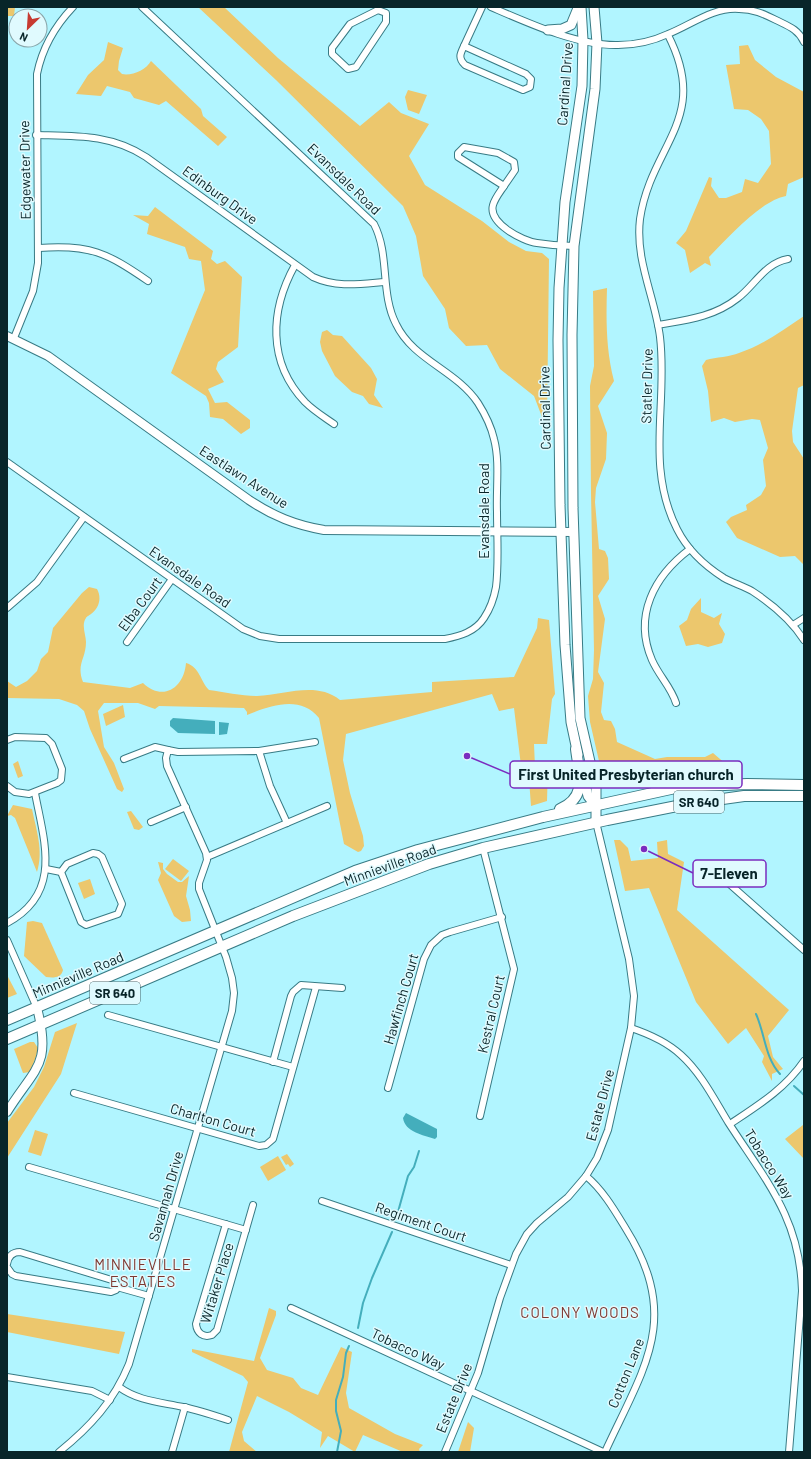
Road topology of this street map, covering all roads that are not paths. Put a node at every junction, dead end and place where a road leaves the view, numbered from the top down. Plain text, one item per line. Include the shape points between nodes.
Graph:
1 (73, 7) edge
2 (142, 7) edge
3 (482, 7) edge
4 (491, 7) edge
5 (580, 7) edge
6 (594, 7) edge
7 (385, 9) edge
8 (548, 30) junction
9 (668, 35) junction
10 (583, 40) junction
11 (804, 42) edge
12 (596, 43) junction
13 (464, 46) junction
14 (36, 135) junction
15 (504, 186) junction
16 (561, 246) junction
17 (574, 246) junction
18 (39, 248) junction
19 (788, 259) dead end
20 (295, 264) junction
21 (148, 281) dead end
22 (385, 282) junction
23 (658, 325) junction
24 (10, 337) edge
25 (334, 424) dead end
26 (7, 462) edge
27 (84, 517) junction
28 (497, 531) junction
29 (561, 532) junction
30 (574, 532) junction
31 (690, 549) junction
32 (172, 579) junction
33 (7, 608) edge
34 (804, 618) edge
35 (793, 625) junction
36 (804, 640) edge
37 (127, 642) dead end
38 (676, 703) dead end
39 (7, 740) edge
40 (315, 742) dead end
41 (576, 749) junction
42 (168, 750) junction
43 (259, 751) junction
44 (124, 759) dead end
45 (804, 785) edge
46 (7, 786) edge
47 (35, 793) junction
48 (804, 796) edge
49 (594, 805) junction
50 (327, 806) dead end
51 (186, 807) junction
52 (544, 817) junction
53 (150, 822) dead end
54 (596, 822) junction
55 (287, 823) junction
56 (483, 848) junction
57 (207, 857) junction
58 (46, 869) junction
59 (61, 872) junction
60 (705, 874) dead end
61 (502, 918) junction
62 (7, 923) edge
63 (216, 931) junction
64 (7, 940) edge
65 (222, 947) junction
66 (804, 950) edge
67 (316, 987) junction
68 (342, 988) dead end
69 (37, 1008) junction
70 (108, 1015) dead end
71 (7, 1020) edge
72 (41, 1024) junction
73 (631, 1028) junction
74 (7, 1039) edge
75 (222, 1048) junction
76 (804, 1061) edge
77 (273, 1062) junction
78 (293, 1068) junction
79 (388, 1088) dead end
80 (74, 1092) dead end
81 (7, 1112) edge
82 (480, 1116) dead end
83 (730, 1124) junction
84 (198, 1128) junction
85 (29, 1167) dead end
86 (586, 1176) junction
87 (322, 1201) dead end
88 (253, 1205) dead end
89 (174, 1209) junction
90 (226, 1224) junction
91 (246, 1230) junction
92 (511, 1265) junction
93 (7, 1266) edge
94 (117, 1287) junction
95 (149, 1296) junction
96 (291, 1308) dead end
97 (7, 1377) edge
98 (119, 1387) junction
99 (471, 1392) junction
100 (110, 1400) junction
101 (184, 1407) junction
102 (228, 1420) dead end
103 (59, 1452) edge
104 (172, 1452) edge
105 (445, 1452) edge
106 (604, 1452) edge
107 (788, 1452) edge

1 - 14 street, Edgewater Drive via 51,35 38,65
2 - 22 street, Evansdale Road via 368,217 381,241
3 - 13 street
4 - 8 street
5 - 8 main road via 571,25 562,30
5 - 10 main road, Cardinal Drive
6 - 12 main road, Cardinal Drive
7 - 7 street via 388,17 386,22 356,67 348,68 332,54 332,48 350,24
8 - 10 street
9 - 11 street via 706,16 738,8 761,13 793,28
9 - 12 street via 634,44
9 - 23 street, Statler Drive via 682,68 682,106 674,133 646,195 639,235 642,265
10 - 12 street
10 - 16 main road, Cardinal Drive via 582,86
12 - 17 main road, Cardinal Drive via 593,113
13 - 13 street via 460,55 464,65 523,90 530,88 531,79 526,74
14 - 18 street, Edgewater Drive
14 - 20 street, Edinburg Drive via 91,136 126,146 146,157
15 - 15 street via 459,159 460,150 468,146 498,153 514,162 515,170
15 - 16 street via 493,204 493,212 499,223 530,242
16 - 17 street
16 - 29 main road, Cardinal Drive via 558,340
17 - 30 main road, Cardinal Drive
18 - 21 street via 71,247 98,252 119,261
18 - 24 street, Edgewater Drive via 33,291
19 - 23 street via 771,266 743,295 716,312 699,318
20 - 22 street, Edinburg Drive via 313,277 332,284
20 - 25 street via 282,290 278,309 276,334 280,360 297,392 315,411
22 - 28 street, Evansdale Road via 392,316 402,336 417,352 459,382 470,393 485,416 496,454
23 - 31 street, Statler Drive via 662,373 658,435 661,478 671,515
24 - 28 street, Eastlawn Avenue via 48,356 249,500 289,522 324,530
26 - 27 street, Evansdale Road
27 - 32 street, Evansdale Road
27 - 33 street via 37,582
28 - 29 street, Eastlawn Avenue
28 - 32 street, Evansdale Road via 496,582 490,608 478,626 457,637 445,639 279,639 260,636 243,629
29 - 30 street, Eastlawn Avenue
29 - 41 main road, Cardinal Drive via 568,692
30 - 49 main road, Cardinal Drive via 580,718 596,788
31 - 35 street, Statler Drive via 714,571 764,600
31 - 38 street via 659,579 646,613 648,649
32 - 37 street, Elba Court
34 - 35 street
35 - 36 street, Statler Drive
39 - 47 street via 15,737 43,737 52,744 62,769 62,777 57,783
40 - 43 street
41 - 49 main road, Cardinal Drive via 588,796
41 - 52 main road via 580,782 577,797 570,804
42 - 43 street
42 - 44 street via 155,748
42 - 51 street via 168,766
43 - 55 street via 268,781
45 - 49 main road, Minnieville Road / SR 640 via 680,787
46 - 47 street via 20,793
47 - 58 street via 46,852
48 - 54 main road, Minnieville Road / SR 640 via 744,796
49 - 52 main road, Minnieville Road / SR 640
49 - 54 main road, Cardinal Drive
50 - 55 street
51 - 53 street
51 - 57 street
52 - 63 main road, Minnieville Road / SR 640 via 475,834 356,871
54 - 56 main road, Minnieville Road / SR 640
54 - 73 street, Estate Drive via 633,979
55 - 57 street
56 - 61 street, Kestral Court
56 - 65 main road, Minnieville Road / SR 640 via 386,880
57 - 63 street, Savannah Drive via 199,886
58 - 59 street
58 - 62 street via 33,901 20,915
59 - 59 street via 84,925 118,914 121,910 122,902 101,855 93,853 67,864
60 - 66 street via 725,880
61 - 79 street, Hawfinch Court via 450,932 431,945 421,968
61 - 82 street, Kestral Court via 513,960 513,978
63 - 65 street, Savannah Drive
63 - 69 main road, Minnieville Road / SR 640
64 - 69 street
65 - 72 main road, Minnieville Road / SR 640
65 - 75 street, Savannah Drive via 234,993
67 - 68 street
67 - 77 street via 300,986 293,992
67 - 78 street, Charlton Court
69 - 71 main road, Minnieville Road / SR 640
69 - 72 street
70 - 75 street
72 - 74 main road, Minnieville Road / SR 640
72 - 81 street via 43,1045 39,1066
73 - 83 street, Tobacco Way via 659,1040 681,1054 698,1074
73 - 86 street, Estate Drive via 608,1130
75 - 77 street
75 - 84 street, Savannah Drive
76 - 83 street via 777,1092
77 - 78 street
78 - 84 street, Charlton Court via 269,1143 259,1146
80 - 84 street, Charlton Court
83 - 107 street, Tobacco Way via 778,1199 799,1254 802,1296
84 - 89 street, Savannah Drive
85 - 89 street, Witaker Place
86 - 92 street, Estate Drive via 568,1198 527,1234
86 - 106 street, Cotton Lane via 598,1187 635,1243 650,1276 655,1303 654,1334 644,1367
87 - 92 street, Regiment Court
88 - 91 street, Witaker Place
89 - 90 street, Witaker Place
89 - 95 street, Savannah Drive
90 - 91 street, Witaker Place
90 - 91 street, Witaker Place via 196,1324 204,1336 212,1335 217,1330
92 - 99 street, Estate Drive
93 - 94 street via 16,1276 111,1292
93 - 94 street via 9,1257 20,1252 114,1281
94 - 95 street
95 - 98 street, Savannah Drive via 129,1364
96 - 99 street, Tobacco Way
97 - 100 street via 92,1390
98 - 100 street, Savannah Drive
98 - 101 street via 136,1397
99 - 105 street, Estate Drive
99 - 106 street, Tobacco Way
100 - 103 street, Savannah Drive via 84,1431
101 - 102 street
101 - 104 street

